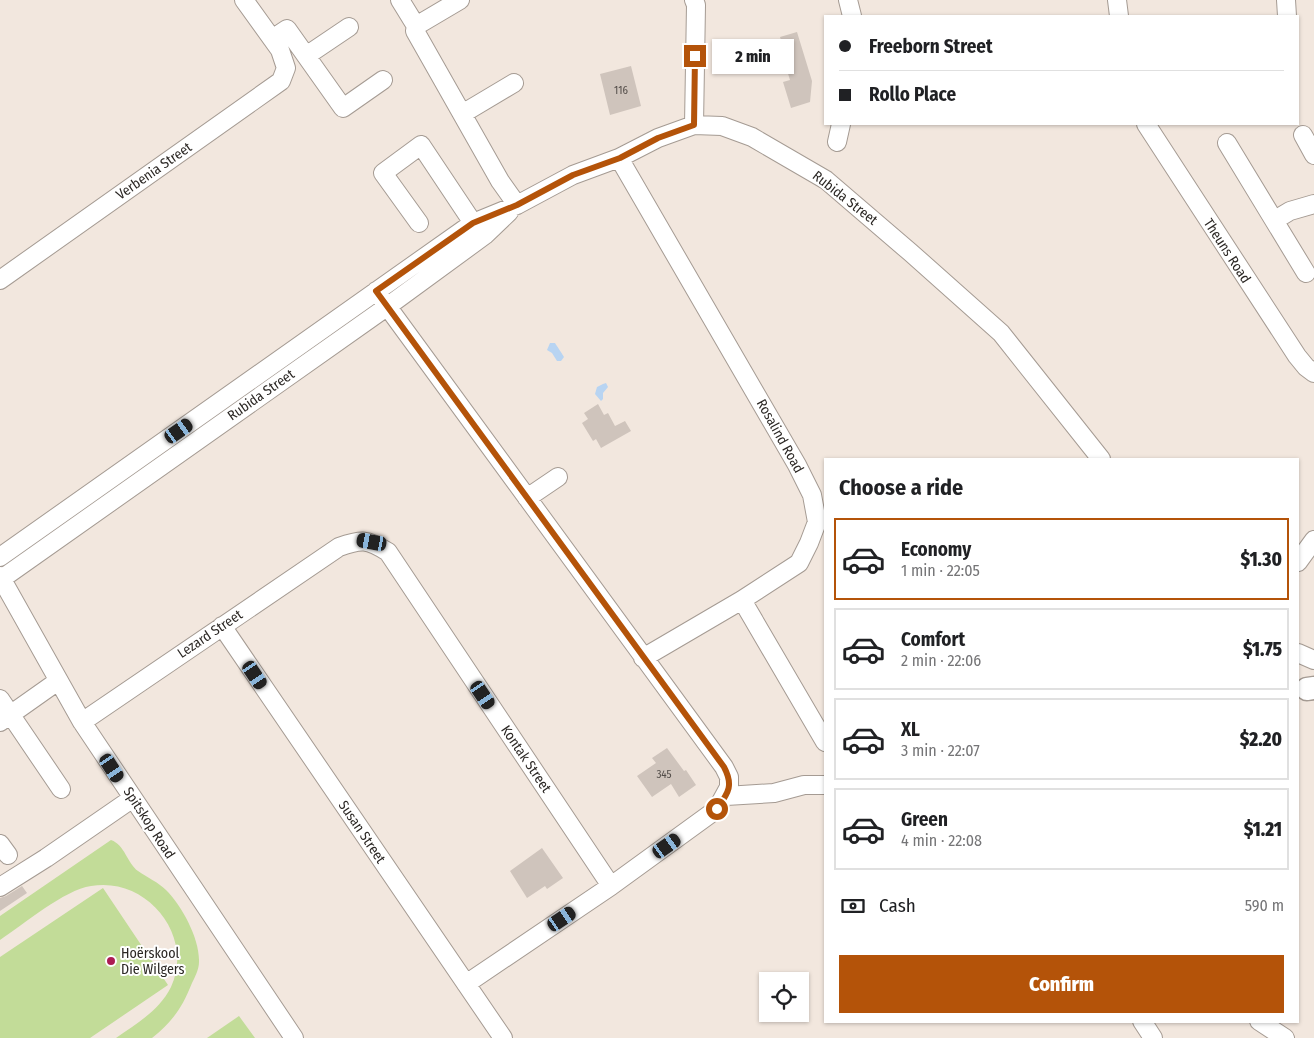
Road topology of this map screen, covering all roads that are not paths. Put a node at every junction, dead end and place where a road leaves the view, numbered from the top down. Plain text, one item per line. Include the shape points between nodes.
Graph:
1 (244, 0) edge
2 (400, 0) edge
3 (460, 0) edge
4 (694, 0) edge
5 (848, 0) edge
6 (1117, 0) edge
7 (1286, 0) edge
8 (852, 15) edge
9 (1119, 15) edge
10 (1287, 15) edge
11 (416, 26) junction
12 (349, 27) dead end
13 (276, 45) junction
14 (306, 56) junction
15 (384, 80) dead end
16 (514, 84) dead end
17 (462, 114) junction
18 (694, 125) junction
19 (840, 125) edge
20 (1147, 125) edge
21 (1303, 135) dead end
22 (837, 142) dead end
23 (1227, 143) dead end
24 (1314, 155) edge
25 (620, 158) junction
26 (1314, 204) edge
27 (517, 205) junction
28 (1275, 220) junction
29 (419, 223) dead end
30 (473, 223) junction
31 (1306, 272) dead end
32 (0, 280) edge
33 (376, 291) junction
34 (388, 306) junction
35 (1314, 373) edge
36 (1100, 458) edge
37 (558, 477) dead end
38 (527, 498) junction
39 (821, 524) edge
40 (1314, 540) edge
41 (339, 547) joint
42 (0, 557) edge
43 (1299, 561) edge
44 (1, 578) edge
45 (742, 600) junction
46 (222, 626) junction
47 (1299, 653) edge
48 (643, 658) junction
49 (1314, 660) edge
50 (58, 681) junction
51 (0, 699) edge
52 (6, 718) edge
53 (82, 722) junction
54 (824, 740) edge
55 (824, 785) edge
56 (61, 789) dead end
57 (726, 796) junction
58 (133, 798) junction
59 (611, 886) junction
60 (0, 887) edge
61 (466, 984) junction
62 (1143, 1023) edge
63 (1261, 1023) edge
64 (294, 1038) edge
65 (503, 1038) edge
66 (1153, 1038) edge
67 (1285, 1038) edge

1 - 13 street
2 - 11 street
3 - 11 street
4 - 18 street
5 - 8 street
6 - 9 street
7 - 10 street
11 - 17 street via 418,38
12 - 14 street
13 - 14 street via 287,29
13 - 32 street, Verbenia Street via 286,68 281,81
14 - 15 street via 343,108
16 - 17 street
17 - 27 street
18 - 25 street, Rubida Street via 658,138
18 - 36 street, Rubida Street via 722,126 752,137 826,180 1001,333
19 - 22 street
20 - 35 street, Theuns Road via 1297,356
21 - 24 street
23 - 28 street
25 - 27 street, Rubida Street via 573,175
25 - 39 street, Rosalind Road via 797,465 812,495
26 - 28 street via 1290,210
27 - 30 street, Rubida Street
27 - 34 street, Rubida Street via 485,235
28 - 31 street
29 - 30 street via 383,173 421,144
30 - 33 street, Rubida Street
33 - 34 street
33 - 42 street, Rubida Street
34 - 38 street
34 - 44 street, Rubida Street
37 - 38 street
38 - 48 street
39 - 45 street, Rosalind Road via 798,563
40 - 43 street
41 - 46 street, Lezard Street
41 - 59 street, Kontak Street via 362,540 388,552
44 - 50 street, Spitskop Road
45 - 48 street, Rosalind Road
45 - 54 street
46 - 53 street, Lezard Street
46 - 61 street, Susan Street
47 - 49 street
48 - 57 street via 724,767 730,787
50 - 52 street
50 - 53 street, Spitskop Road
51 - 52 street
52 - 56 street
53 - 58 street, Spitskop Road
55 - 57 street
57 - 59 street via 717,809
58 - 60 street
58 - 64 street, Spitskop Road
59 - 61 street
61 - 65 street, Susan Street
62 - 66 street
63 - 67 street

